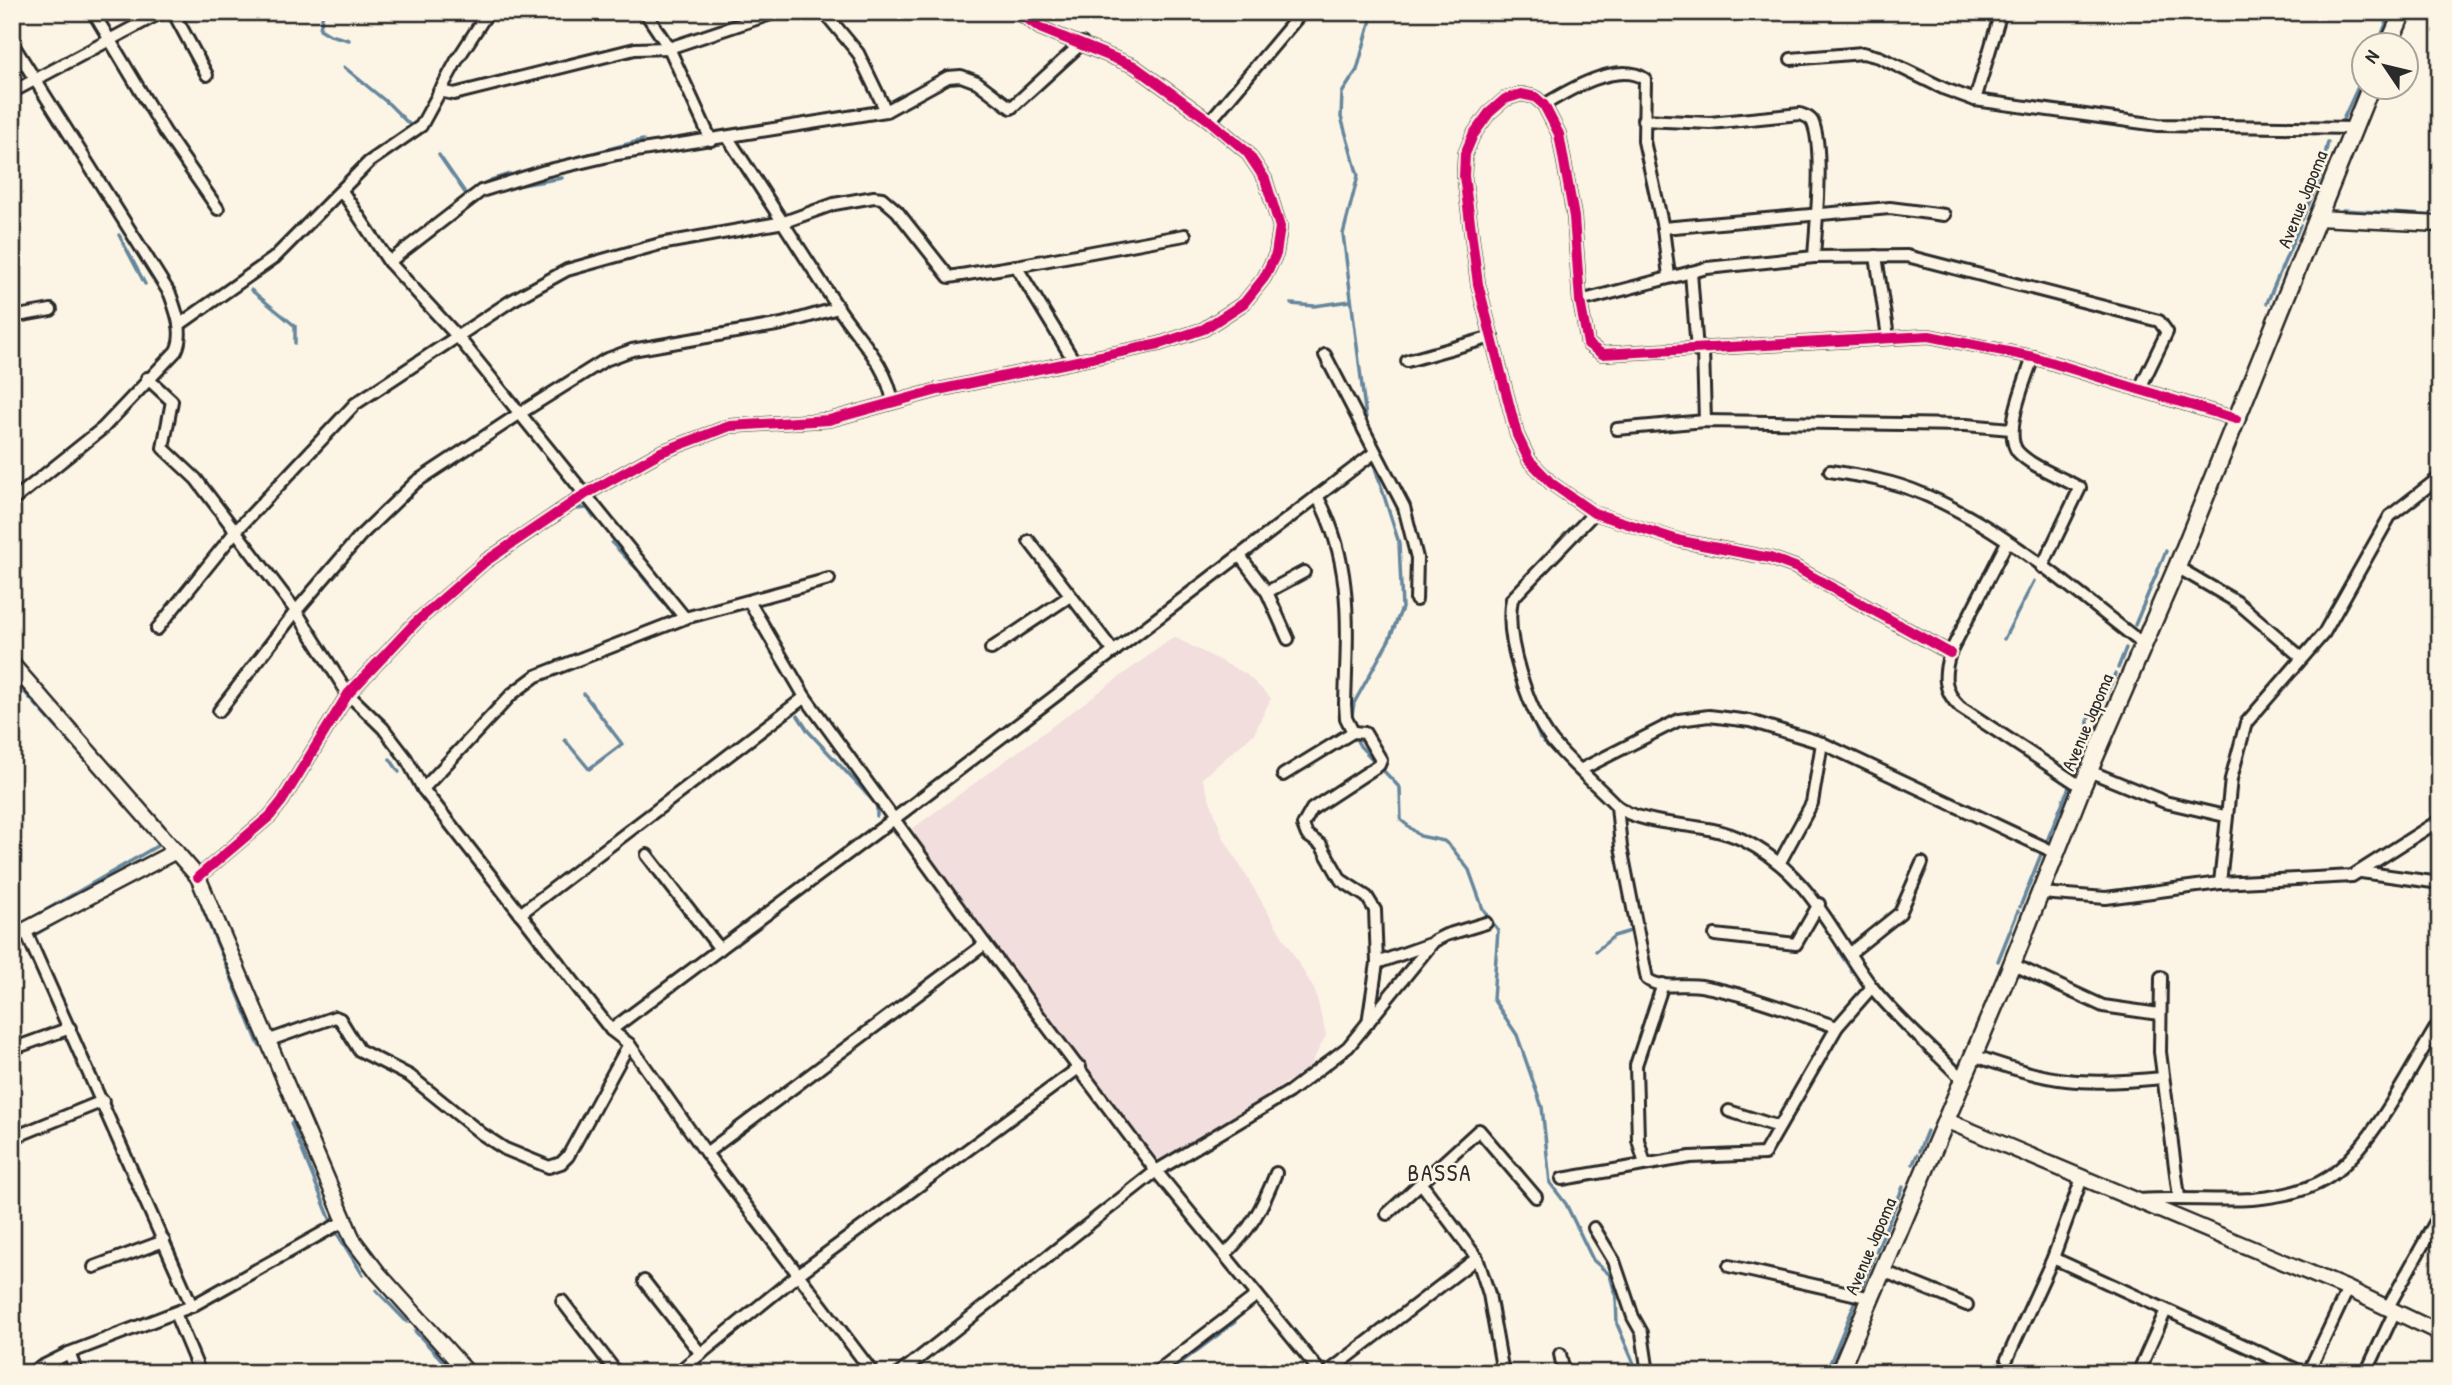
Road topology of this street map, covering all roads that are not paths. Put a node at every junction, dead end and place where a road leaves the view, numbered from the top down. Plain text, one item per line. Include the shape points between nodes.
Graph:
1 (93, 12) edge
2 (162, 12) edge
3 (173, 12) edge
4 (488, 12) edge
5 (645, 12) edge
6 (777, 12) edge
7 (824, 12) edge
8 (1018, 12) edge
9 (1302, 12) edge
10 (2001, 12) edge
11 (2403, 12) edge
12 (2394, 32) edge
13 (111, 42) junction
14 (12, 43) edge
15 (1082, 43) junction
16 (669, 48) junction
17 (1791, 59) dead end
18 (207, 75) dead end
19 (33, 79) junction
20 (439, 91) junction
21 (12, 92) edge
22 (1975, 100) junction
23 (2364, 102) edge
24 (1544, 105) junction
25 (886, 111) junction
26 (1643, 120) junction
27 (1210, 121) junction
28 (2352, 128) junction
29 (728, 138) junction
30 (711, 140) junction
31 (342, 191) junction
32 (218, 209) dead end
33 (1816, 214) junction
34 (1944, 215) dead end
35 (2318, 218) junction
36 (784, 222) junction
37 (2440, 224) edge
38 (1663, 228) junction
39 (1185, 235) dead end
40 (1877, 256) junction
41 (1814, 257) junction
42 (389, 262) junction
43 (1016, 265) junction
44 (1690, 272) junction
45 (1669, 276) junction
46 (1580, 301) junction
47 (838, 309) junction
48 (51, 310) dead end
49 (12, 317) edge
50 (179, 325) junction
51 (458, 337) junction
52 (1492, 337) junction
53 (1888, 337) junction
54 (1700, 351) junction
55 (1325, 355) dead end
56 (2033, 358) junction
57 (1074, 361) junction
58 (1407, 361) dead end
59 (147, 378) junction
60 (2140, 388) junction
61 (893, 402) junction
62 (519, 414) junction
63 (2236, 419) junction
64 (1705, 421) junction
65 (1617, 429) dead end
66 (2011, 429) junction
67 (1374, 453) junction
68 (1830, 471) dead end
69 (2440, 477) edge
70 (584, 495) junction
71 (1317, 496) junction
72 (12, 501) edge
73 (1594, 513) junction
74 (235, 532) junction
75 (1028, 541) dead end
76 (2007, 542) junction
77 (1240, 555) junction
78 (2042, 567) junction
79 (2178, 567) junction
80 (1304, 572) dead end
81 (829, 579) dead end
82 (1267, 593) junction
83 (1070, 596) junction
84 (1416, 600) dead end
85 (750, 603) junction
86 (296, 611) junction
87 (685, 618) junction
88 (157, 629) dead end
89 (1288, 639) dead end
90 (2143, 644) junction
91 (991, 649) dead end
92 (1114, 652) junction
93 (1950, 653) junction
94 (2301, 657) junction
95 (12, 664) edge
96 (348, 694) junction
97 (805, 697) junction
98 (219, 711) dead end
99 (1353, 732) junction
100 (1822, 743) junction
101 (1582, 769) junction
102 (2089, 771) junction
103 (1283, 775) dead end
104 (2082, 787) junction
105 (423, 789) junction
106 (1616, 806) junction
107 (2225, 816) junction
108 (894, 819) junction
109 (2440, 820) edge
110 (176, 851) junction
111 (2056, 853) junction
112 (647, 855) dead end
113 (1780, 862) junction
114 (1922, 863) dead end
115 (2361, 872) junction
116 (198, 877) junction
117 (2220, 883) junction
118 (2440, 883) edge
119 (2041, 893) junction
120 (1819, 904) junction
121 (520, 915) junction
122 (1486, 923) dead end
123 (19, 935) edge
124 (1446, 935) junction
125 (1715, 935) dead end
126 (985, 944) junction
127 (720, 949) junction
128 (1850, 953) junction
129 (1377, 963) junction
130 (2012, 964) junction
131 (2161, 977) dead end
132 (1663, 984) junction
133 (1872, 987) junction
134 (2159, 1014) junction
135 (2440, 1021) edge
136 (1368, 1026) junction
137 (1838, 1027) junction
138 (70, 1028) junction
139 (611, 1030) junction
140 (268, 1041) junction
141 (629, 1044) junction
142 (12, 1049) edge
143 (1973, 1055) junction
144 (1080, 1067) junction
145 (2163, 1078) junction
146 (1962, 1079) junction
147 (103, 1101) junction
148 (1730, 1111) dead end
149 (1945, 1120) junction
150 (1779, 1127) junction
151 (12, 1138) edge
152 (706, 1153) junction
153 (1645, 1164) junction
154 (1156, 1171) junction
155 (1276, 1173) dead end
156 (2082, 1178) junction
157 (1562, 1180) dead end
158 (1421, 1183) junction
159 (1536, 1197) dead end
160 (2179, 1197) junction
161 (2136, 1200) junction
162 (1387, 1214) dead end
163 (2440, 1214) edge
164 (345, 1221) junction
165 (1594, 1228) dead end
166 (164, 1241) junction
167 (1225, 1254) junction
168 (1477, 1258) junction
169 (2053, 1258) junction
170 (1729, 1266) dead end
171 (94, 1267) dead end
172 (1883, 1270) junction
173 (800, 1273) junction
174 (645, 1281) dead end
175 (2348, 1289) junction
176 (1257, 1295) junction
177 (1871, 1298) junction
178 (562, 1301) dead end
179 (1967, 1305) dead end
180 (192, 1306) junction
181 (2391, 1309) junction
182 (2166, 1310) junction
183 (175, 1313) junction
184 (2440, 1333) edge
185 (69, 1353) junction
186 (701, 1354) junction
187 (1560, 1354) dead end
188 (2007, 1359) dead end
189 (29, 1373) edge
190 (77, 1373) edge
191 (200, 1373) edge
192 (468, 1373) edge
193 (617, 1373) edge
194 (677, 1373) edge
195 (873, 1373) edge
196 (900, 1373) edge
197 (1155, 1373) edge
198 (1321, 1373) edge
199 (1327, 1373) edge
200 (1503, 1373) edge
201 (1564, 1373) edge
202 (1648, 1373) edge
203 (1839, 1373) edge
204 (2138, 1373) edge
205 (2306, 1373) edge
206 (2366, 1373) edge

1 - 13 street
2 - 13 street
3 - 18 street
4 - 20 street
5 - 16 street
6 - 16 street
7 - 25 street via 858,53
8 - 15 street via 1040,28
9 - 27 street
10 - 22 street
11 - 12 main road
13 - 19 street
13 - 32 street
14 - 19 street
15 - 25 street via 1011,108 989,89 961,76 948,77
15 - 27 street via 1134,66
16 - 20 street via 635,49 459,93
16 - 30 street
17 - 22 street via 1863,53
19 - 21 street
19 - 50 street via 170,294
20 - 31 street via 421,126 369,162
22 - 28 street via 2180,127
23 - 28 main road, Avenue Japoma
24 - 26 street via 1591,79 1640,75 1646,82
24 - 46 street via 1563,150
24 - 52 street via 1521,94 1506,99 1481,124 1465,154 1478,284
25 - 29 street
26 - 33 street via 1710,123 1808,116 1816,142
26 - 38 street via 1645,153
27 - 57 street via 1247,152 1274,201 1280,227 1276,254 1264,278 1244,303 1204,329 1159,344
28 - 35 main road, Avenue Japoma
29 - 30 street
29 - 36 street
30 - 42 street via 617,154 493,186 470,198
31 - 42 street
31 - 50 street via 274,258
33 - 34 street via 1904,208
33 - 38 street
33 - 41 street
35 - 37 main road
35 - 63 main road, Avenue Japoma
36 - 43 street via 834,204 882,198 949,277
36 - 47 street
36 - 51 street via 580,264 511,301
38 - 45 street
39 - 43 street
40 - 41 street
40 - 53 street
40 - 60 street via 1927,259 2160,321 2167,332
41 - 44 street
42 - 51 street
43 - 57 street
44 - 45 street
44 - 54 street
45 - 46 street
46 - 54 street via 1588,344 1594,351
47 - 61 street via 887,374
47 - 62 street via 771,326 632,350 605,360
48 - 49 street
50 - 59 street via 179,347
51 - 62 street
51 - 74 street via 362,398
52 - 58 street
52 - 73 street via 1517,435 1529,460 1551,484
53 - 54 street
53 - 56 street via 1939,337
54 - 64 street
55 - 67 street
56 - 60 street
56 - 66 street
57 - 61 street
59 - 72 street via 103,428
59 - 74 street via 172,401 163,448 196,479
60 - 63 street
61 - 70 street via 829,420 716,430 661,452
62 - 70 street
62 - 86 street via 408,489 360,536
63 - 79 main road, Avenue Japoma
64 - 65 street
64 - 66 street
66 - 78 street via 2012,442 2022,456 2080,488
67 - 71 street
67 - 84 street via 1394,484 1408,520 1417,558
68 - 76 street via 1922,493
69 - 94 street via 2390,516 2324,633
70 - 87 street
70 - 96 street via 486,561 415,623
71 - 77 street
71 - 99 street via 1332,525 1346,582 1345,712
73 - 93 street via 1681,541 1795,567
73 - 101 street via 1522,585 1509,614 1514,653 1537,714 1553,742
74 - 86 street
74 - 88 street
75 - 83 street
76 - 78 street
76 - 93 street
77 - 82 street
77 - 92 street
78 - 90 street
79 - 90 main road, Avenue Japoma
79 - 94 street via 2237,602
80 - 82 street
81 - 85 street
82 - 89 street
83 - 91 street
83 - 92 street
85 - 87 street
85 - 97 street
86 - 96 street
86 - 98 street
87 - 105 street via 522,685
90 - 102 main road, Avenue Japoma
92 - 108 street
93 - 104 street via 1945,670 1950,698
94 - 107 street via 2246,723
95 - 110 main road
96 - 105 street via 398,748
96 - 116 street via 282,801
97 - 108 street
97 - 121 street
99 - 103 street
99 - 129 street via 1365,733 1381,763 1312,808 1303,825 1307,835 1321,845 1340,880 1373,902
100 - 101 street via 1750,721 1709,716 1679,720
100 - 111 street
100 - 113 street via 1808,814
101 - 106 street
102 - 104 main road, Avenue Japoma
102 - 107 street via 2165,802
104 - 111 main road, Avenue Japoma
105 - 121 street
106 - 113 street via 1639,818 1716,830
106 - 132 street via 1645,974 1653,983
107 - 117 street
108 - 126 street
108 - 127 street
109 - 115 street
110 - 116 main road
110 - 123 main road
111 - 119 main road, Avenue Japoma
112 - 127 street
113 - 120 street
114 - 128 street via 1900,913
115 - 117 street via 2340,878
115 - 118 street
116 - 140 main road
117 - 119 street via 2106,898
119 - 130 main road, Avenue Japoma
120 - 125 street via 1799,941 1791,946
120 - 128 street
121 - 139 street
122 - 124 street
123 - 138 street
124 - 129 street
124 - 136 street via 1426,949
126 - 144 street
126 - 152 street
127 - 139 street
128 - 133 street
129 - 136 street
130 - 134 street via 2103,1006
130 - 143 main road, Avenue Japoma
131 - 134 street
132 - 137 street via 1729,992
132 - 153 street via 1636,1065 1638,1140
133 - 137 street
133 - 146 street
134 - 145 street
135 - 160 street via 2391,1105 2328,1178 2297,1192 2253,1199
136 - 154 street via 1289,1092
137 - 150 street
138 - 142 street
138 - 147 street
139 - 141 street
140 - 141 street via 340,1019 359,1049 410,1076 482,1135 549,1167 568,1156
140 - 164 main road
141 - 152 street
143 - 145 street via 2048,1080 2092,1083
143 - 146 main road, Avenue Japoma
144 - 154 street
144 - 173 street
145 - 160 street
146 - 149 main road, Avenue Japoma
147 - 151 street
147 - 166 street
148 - 150 street
149 - 156 main road
149 - 172 main road, Avenue Japoma
150 - 153 street via 1762,1155 1710,1155
152 - 173 street
153 - 157 street
154 - 167 street
154 - 196 street
155 - 167 street via 1258,1216
156 - 161 main road
156 - 169 street
158 - 159 street via 1479,1130
158 - 162 street
158 - 168 street
160 - 161 street
161 - 175 main road
163 - 181 street
164 - 180 street
164 - 192 main road via 378,1273
165 - 202 street via 1614,1261 1642,1332
166 - 171 street
166 - 180 street
167 - 176 street
168 - 199 street
168 - 200 street via 1489,1294
169 - 182 street
169 - 188 street
170 - 177 street
172 - 177 main road, Avenue Japoma
172 - 179 street
173 - 186 street
173 - 195 street
174 - 186 street
175 - 181 main road
175 - 205 street
176 - 197 street
176 - 198 street
177 - 203 main road, Avenue Japoma
178 - 193 street
180 - 183 street
181 - 184 main road
181 - 206 street
182 - 204 street
182 - 205 street
183 - 185 street
183 - 191 street
185 - 189 street
185 - 190 street
186 - 194 street
187 - 201 street

